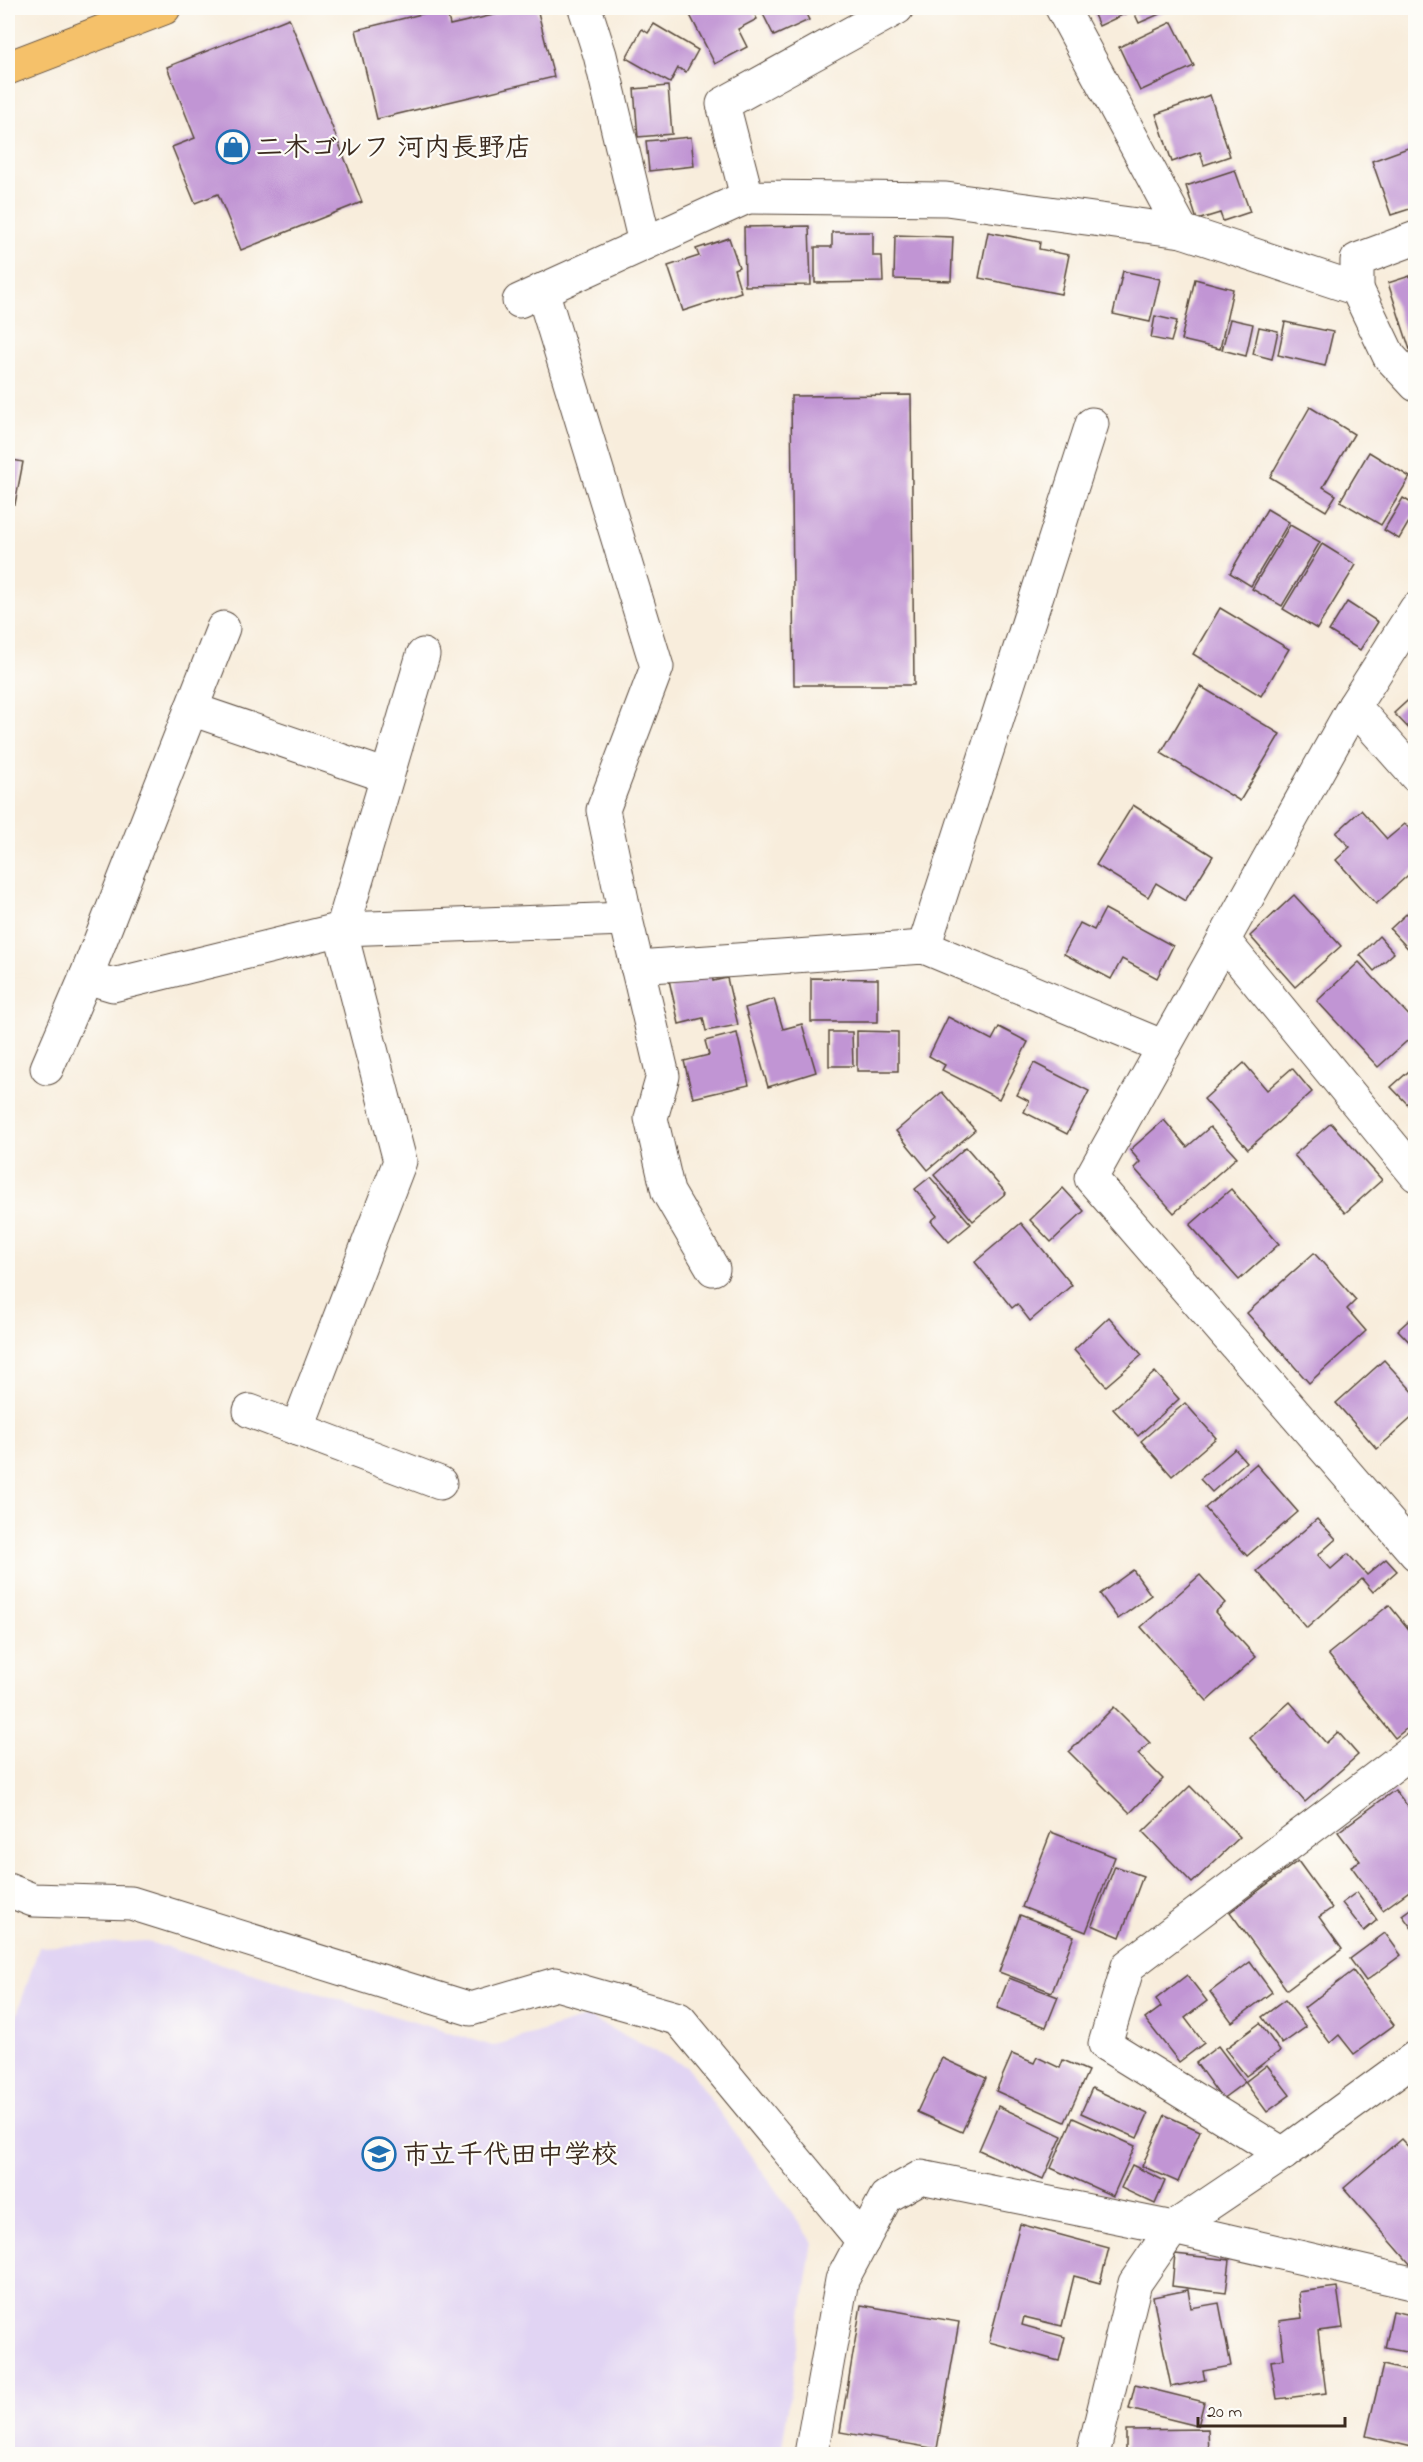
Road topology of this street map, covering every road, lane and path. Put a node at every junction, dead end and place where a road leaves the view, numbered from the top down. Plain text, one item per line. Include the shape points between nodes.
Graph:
1 (164, 8) edge
2 (585, 8) edge
3 (897, 8) edge
4 (1062, 8) edge
5 (8, 68) edge
6 (747, 197) junction
7 (1182, 231) junction
8 (1416, 238) edge
9 (645, 243) junction
10 (1357, 289) junction
11 (1416, 385) edge
12 (1092, 424) dead end
13 (1416, 609) edge
14 (223, 628) dead end
15 (423, 655) dead end
16 (1354, 706) junction
17 (191, 709) junction
18 (387, 776) junction
19 (1416, 776) edge
20 (626, 919) junction
21 (342, 929) junction
22 (1224, 941) junction
23 (924, 946) junction
24 (637, 967) junction
25 (86, 977) junction
26 (1164, 1047) junction
27 (47, 1068) dead end
28 (1416, 1175) edge
29 (713, 1269) dead end
30 (250, 1411) dead end
31 (297, 1429) junction
32 (440, 1483) dead end
33 (1416, 1554) edge
34 (1416, 1748) edge
35 (8, 1890) edge
36 (1416, 2057) edge
37 (1283, 2154) junction
38 (1173, 2228) junction
39 (863, 2241) junction
40 (1416, 2284) edge
41 (811, 2454) edge
42 (1093, 2454) edge

1 - 5 highway
2 - 9 street
3 - 6 street via 723,104
4 - 7 street
6 - 7 street via 946,199
6 - 9 street
7 - 10 street
8 - 10 street via 1357,260
9 - 20 street via 530,296 657,667 603,810
10 - 11 street via 1389,356
12 - 23 street
13 - 16 street
14 - 17 street
15 - 18 street
16 - 19 street
16 - 22 street
17 - 18 street
17 - 25 street
18 - 21 street
20 - 21 street
20 - 24 street
21 - 25 street via 113,986
21 - 31 street via 400,1161
22 - 26 street
22 - 28 street
23 - 24 street
23 - 26 street
24 - 29 street via 663,1076 651,1118 668,1192
25 - 27 street
26 - 33 street via 1091,1178
30 - 31 street
31 - 32 street
34 - 37 street via 1128,1966 1105,2044
35 - 39 street via 33,1900 131,1903 471,2010 556,1984 680,2019
36 - 37 street
37 - 38 street
38 - 39 street via 921,2177 886,2197
38 - 40 street
38 - 42 street via 1135,2283
39 - 41 street via 842,2280

